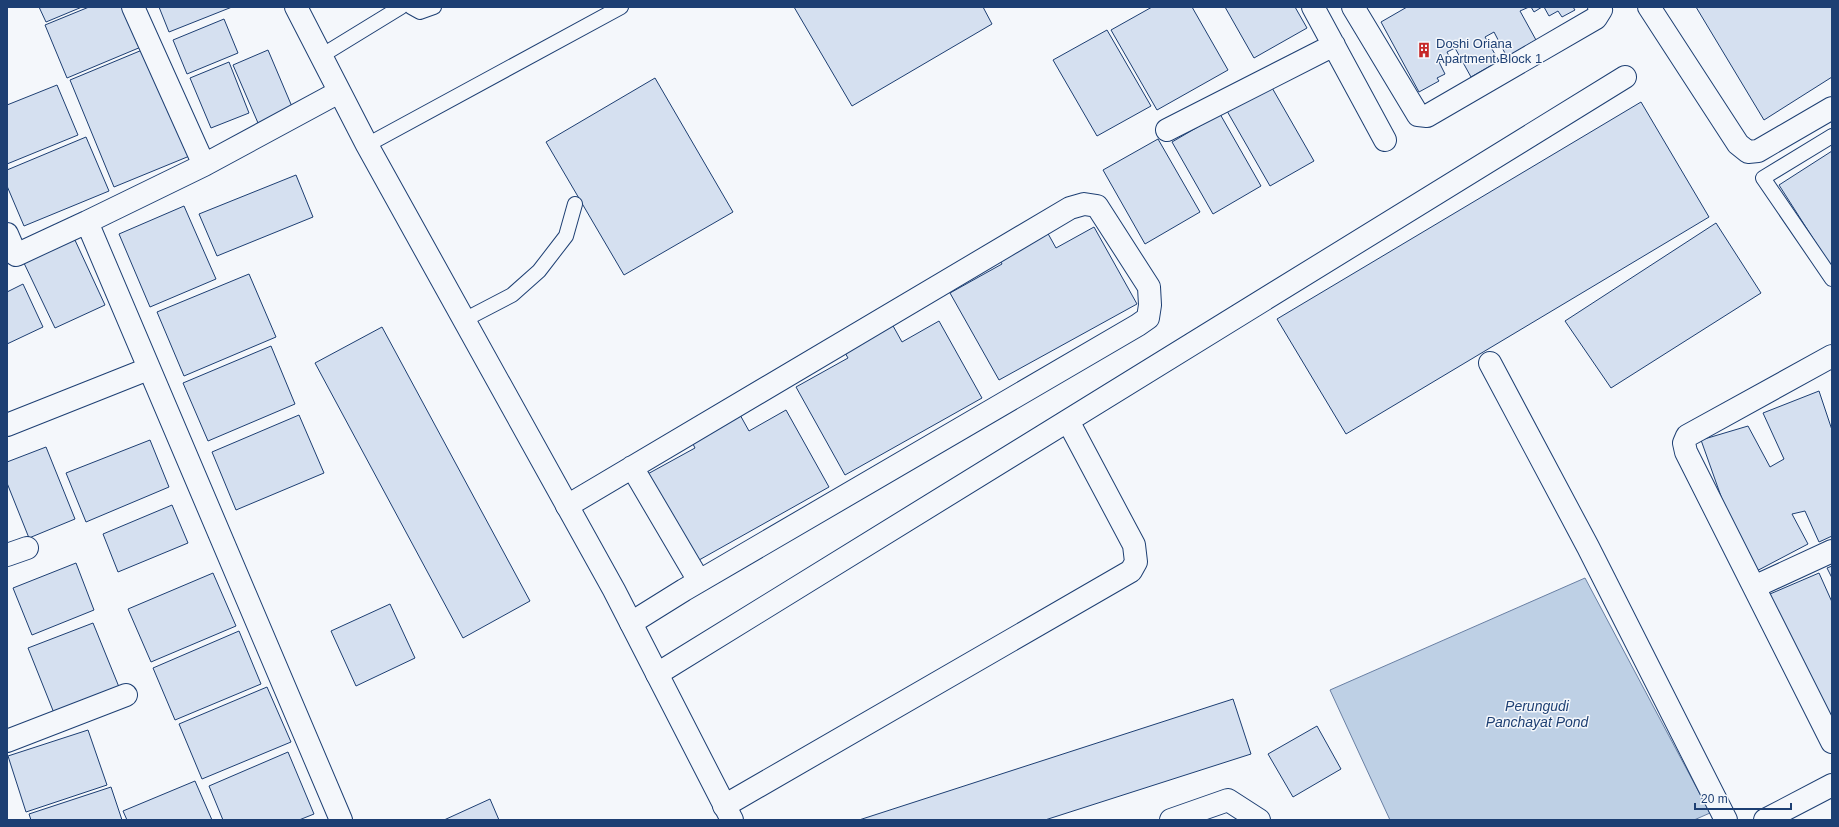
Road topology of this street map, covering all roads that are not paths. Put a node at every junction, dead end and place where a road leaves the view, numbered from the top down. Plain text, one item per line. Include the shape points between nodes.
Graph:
1 (133, 7) edge
2 (296, 7) edge
3 (401, 7) edge
4 (411, 7) edge
5 (434, 7) edge
6 (621, 7) edge
7 (1313, 7) edge
8 (1353, 7) edge
9 (1599, 7) edge
10 (1649, 7) edge
11 (1334, 46) junction
12 (321, 56) junction
13 (1625, 77) dead end
14 (339, 92) junction
15 (1832, 108) edge
16 (1167, 130) dead end
17 (1832, 136) edge
18 (1385, 140) dead end
19 (366, 145) junction
20 (204, 165) junction
21 (575, 204) dead end
22 (87, 222) junction
23 (7, 234) edge
24 (1832, 280) edge
25 (464, 320) junction
26 (1832, 356) edge
27 (1490, 363) dead end
28 (148, 369) junction
29 (1068, 421) junction
30 (7, 425) edge
31 (632, 467) junction
32 (567, 506) junction
33 (1832, 551) edge
34 (699, 581) junction
35 (1754, 587) junction
36 (631, 623) junction
37 (657, 674) junction
38 (126, 695) dead end
39 (7, 741) edge
40 (1832, 742) edge
41 (1832, 785) edge
42 (728, 813) edge
43 (341, 820) edge
44 (1170, 820) edge
45 (1259, 820) edge
46 (1726, 820) edge
47 (1765, 820) edge

1 - 20 street
2 - 12 street
3 - 12 lane
4 - 5 lane via 420,12
6 - 19 lane
7 - 11 street
8 - 9 street via 1418,115 1427,116 1596,18 1601,10
10 - 15 street via 1738,144 1748,152 1758,151
11 - 16 street
11 - 18 street
12 - 14 street
13 - 29 street
14 - 19 street
14 - 20 street
17 - 24 lane via 1763,178
19 - 25 street
20 - 22 street
21 - 25 lane via 566,236 539,271 512,295
22 - 23 street via 16,255
22 - 28 street
25 - 32 street
26 - 35 street via 1687,436 1684,443 1686,452
27 - 46 street via 1588,547
28 - 30 street
28 - 43 street
29 - 37 street
29 - 42 street via 1134,544 1136,562 1131,571
31 - 32 street
31 - 34 street
31 - 34 street via 1070,208 1084,204 1097,206 1149,287 1148,318 1138,325
32 - 36 street
33 - 35 street
34 - 36 street
35 - 40 street
36 - 37 street
37 - 42 street
38 - 39 street
41 - 47 street
44 - 45 street via 1228,800

